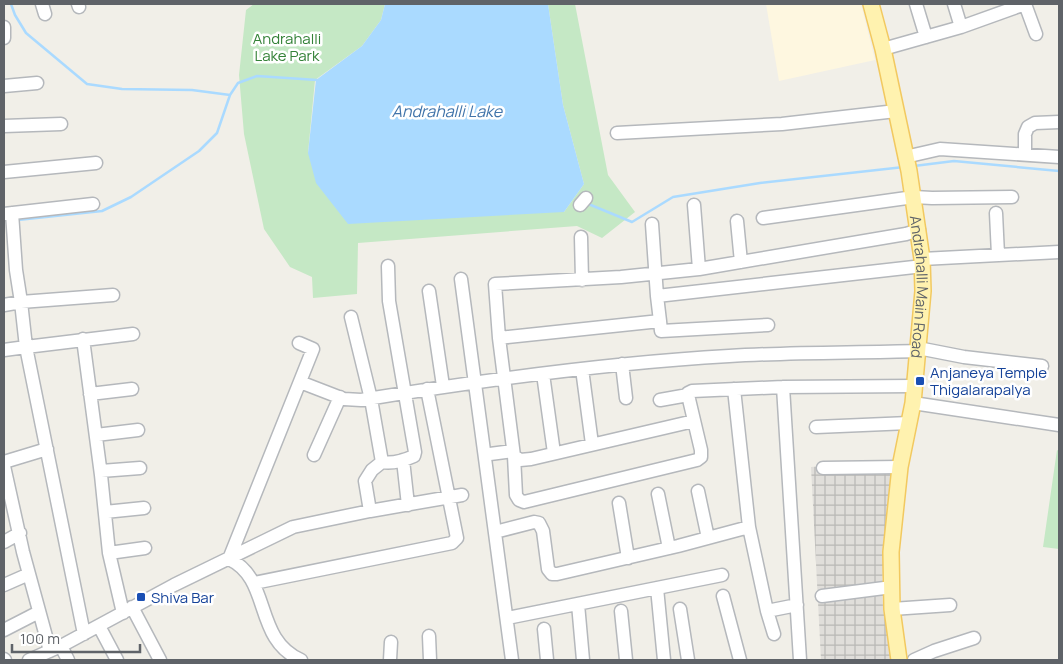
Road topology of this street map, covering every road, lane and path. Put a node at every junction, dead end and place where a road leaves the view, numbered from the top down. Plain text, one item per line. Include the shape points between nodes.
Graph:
1 (871, 4) edge
2 (916, 4) edge
3 (954, 4) edge
4 (4, 27) edge
5 (961, 27) junction
6 (1036, 34) dead end
7 (926, 37) junction
8 (4, 38) edge
9 (883, 49) junction
10 (37, 83) dead end
11 (4, 86) edge
12 (896, 111) junction
13 (1059, 122) edge
14 (61, 124) dead end
15 (4, 126) edge
16 (616, 133) dead end
17 (1025, 154) junction
18 (1059, 157) edge
19 (96, 163) dead end
20 (907, 163) junction
21 (4, 172) edge
22 (914, 197) junction
23 (1012, 197) dead end
24 (93, 204) dead end
25 (694, 205) dead end
26 (996, 213) dead end
27 (10, 217) edge
28 (764, 218) dead end
29 (737, 221) dead end
30 (652, 224) dead end
31 (919, 230) junction
32 (581, 237) dead end
33 (1059, 252) edge
34 (998, 255) junction
35 (741, 262) junction
36 (922, 263) junction
37 (388, 266) dead end
38 (699, 270) junction
39 (10, 271) edge
40 (657, 274) junction
41 (461, 279) dead end
42 (582, 280) junction
43 (430, 291) dead end
44 (113, 295) dead end
45 (657, 296) junction
46 (21, 302) junction
47 (4, 305) edge
48 (352, 317) dead end
49 (660, 321) junction
50 (768, 325) dead end
51 (133, 334) dead end
52 (499, 338) junction
53 (82, 339) junction
54 (299, 343) dead end
55 (26, 347) junction
56 (4, 350) edge
57 (918, 350) junction
58 (622, 364) junction
59 (1042, 366) dead end
60 (582, 369) junction
61 (543, 374) junction
62 (504, 378) junction
63 (300, 382) junction
64 (474, 382) junction
65 (443, 386) junction
66 (914, 386) junction
67 (783, 387) junction
68 (132, 389) dead end
69 (734, 389) junction
70 (427, 390) junction
71 (404, 393) junction
72 (90, 394) junction
73 (688, 395) junction
74 (340, 397) junction
75 (626, 398) dead end
76 (371, 399) junction
77 (660, 400) dead end
78 (913, 402) junction
79 (694, 421) junction
80 (908, 423) junction
81 (1059, 425) edge
82 (816, 427) dead end
83 (138, 430) dead end
84 (96, 435) junction
85 (592, 444) junction
86 (47, 449) junction
87 (554, 453) junction
88 (490, 454) dead end
89 (513, 454) junction
90 (314, 455) dead end
91 (403, 460) junction
92 (4, 462) edge
93 (382, 462) junction
94 (4, 466) edge
95 (900, 467) junction
96 (140, 468) dead end
97 (823, 468) dead end
98 (100, 471) junction
99 (698, 491) dead end
100 (658, 494) dead end
101 (462, 495) dead end
102 (449, 498) junction
103 (7, 500) edge
104 (619, 502) dead end
105 (408, 505) junction
106 (144, 508) dead end
107 (370, 511) junction
108 (105, 512) junction
109 (749, 526) junction
110 (495, 532) junction
111 (20, 533) junction
112 (708, 538) junction
113 (4, 542) edge
114 (145, 548) dead end
115 (669, 548) junction
116 (109, 553) junction
117 (628, 558) junction
118 (229, 559) junction
119 (29, 574) junction
120 (722, 575) dead end
121 (254, 583) junction
122 (4, 585) edge
123 (892, 587) junction
124 (657, 588) junction
125 (723, 596) dead end
126 (822, 596) dead end
127 (578, 604) junction
128 (797, 605) junction
129 (950, 605) dead end
130 (680, 608) dead end
131 (892, 609) junction
132 (128, 610) junction
133 (620, 611) dead end
134 (39, 612) junction
135 (767, 612) junction
136 (507, 618) junction
137 (99, 626) junction
138 (544, 629) dead end
139 (4, 630) edge
140 (84, 634) junction
141 (774, 634) dead end
142 (429, 636) dead end
143 (974, 638) dead end
144 (391, 642) dead end
145 (55, 649) junction
146 (29, 660) edge
147 (68, 660) edge
148 (117, 660) edge
149 (160, 660) edge
150 (301, 660) edge
151 (390, 660) edge
152 (430, 660) edge
153 (512, 660) edge
154 (547, 660) edge
155 (582, 660) edge
156 (626, 660) edge
157 (664, 660) edge
158 (688, 660) edge
159 (740, 660) edge
160 (800, 660) edge
161 (899, 660) edge
162 (914, 660) edge

1 - 9 main road, Andrahalli Main Road
2 - 7 street
3 - 5 street
4 - 8 street
5 - 6 street via 1025,4
5 - 7 street
7 - 9 street
9 - 12 main road, Andrahalli Main Road
10 - 11 street
12 - 16 street via 782,124
12 - 20 main road, Andrahalli Main Road
13 - 17 street via 1035,123 1028,127
14 - 15 street
17 - 18 street
17 - 20 street via 940,149
19 - 21 street
20 - 22 main road, Andrahalli Main Road
22 - 23 street
22 - 28 street
22 - 31 main road, Andrahalli Main Road
24 - 27 street
25 - 38 street
26 - 34 street
27 - 39 street
29 - 35 street
30 - 40 street
31 - 35 street
31 - 36 main road, Andrahalli Main Road
32 - 42 street
33 - 34 street
34 - 36 street
35 - 38 street
36 - 45 street
36 - 57 main road, Andrahalli Main Road
37 - 71 street via 388,301
38 - 40 street
39 - 46 street
40 - 42 street
40 - 45 street
41 - 64 street
42 - 52 street via 494,284
43 - 65 street
44 - 46 street
45 - 49 street
46 - 47 street
46 - 55 street
48 - 76 street
49 - 50 street via 661,331
49 - 52 street
51 - 53 street
52 - 62 street
53 - 55 street
53 - 72 street
54 - 63 street via 313,349
55 - 56 street
55 - 86 street
57 - 58 street via 730,356
57 - 59 street
57 - 66 main road, Andrahalli Main Road
58 - 60 street
58 - 75 street
60 - 61 street
60 - 85 street
61 - 62 street
61 - 87 street
62 - 64 street
62 - 89 street
63 - 74 street
63 - 118 street
64 - 65 street
64 - 110 street
65 - 70 street
66 - 67 street
66 - 78 main road, Andrahalli Main Road
67 - 69 street
67 - 128 street
68 - 72 street
69 - 73 street via 692,391
69 - 109 street
70 - 71 street
70 - 102 street
71 - 76 street
71 - 91 street via 415,452 414,456
72 - 84 street
73 - 77 street
73 - 79 street
74 - 76 street
74 - 90 street
76 - 93 street
78 - 80 main road, Andrahalli Main Road
78 - 81 street
79 - 85 street
79 - 89 street via 701,450 701,457 697,460 524,502 516,495
80 - 82 street
80 - 95 main road, Andrahalli Main Road
83 - 84 street
84 - 98 street
85 - 87 street
86 - 92 street
86 - 140 street
87 - 89 street via 520,460
88 - 89 street
91 - 93 street
91 - 105 street
93 - 107 street via 365,480
94 - 103 street
95 - 97 street
95 - 123 main road, Andrahalli Main Road via 891,552
96 - 98 street
98 - 108 street
99 - 112 street
100 - 115 street
101 - 102 street
102 - 105 street
102 - 121 street via 457,538 452,543
103 - 111 street
104 - 117 street
105 - 107 street
106 - 108 street
107 - 118 street via 293,527
108 - 116 street
109 - 112 street
109 - 135 street
110 - 117 street via 539,523 543,530 548,569 552,574
110 - 136 street
111 - 113 street
111 - 119 street
112 - 115 street
114 - 116 street
115 - 117 street
116 - 132 street
118 - 121 street via 237,562
118 - 132 street
119 - 122 street
119 - 134 street
120 - 124 street
121 - 150 street via 268,626 283,649
123 - 126 street
123 - 131 main road, Andrahalli Main Road
124 - 127 street
124 - 157 street
125 - 159 street
127 - 136 street
127 - 155 street
128 - 135 street
128 - 160 street
129 - 131 street
130 - 158 street
131 - 161 main road, Andrahalli Main Road
132 - 137 street
132 - 149 street
133 - 156 street
134 - 139 street
134 - 145 street
135 - 141 street
136 - 153 street
137 - 140 street
137 - 148 street
138 - 154 street
140 - 145 street
142 - 152 street
143 - 162 street
144 - 151 street
145 - 146 street
145 - 147 street

